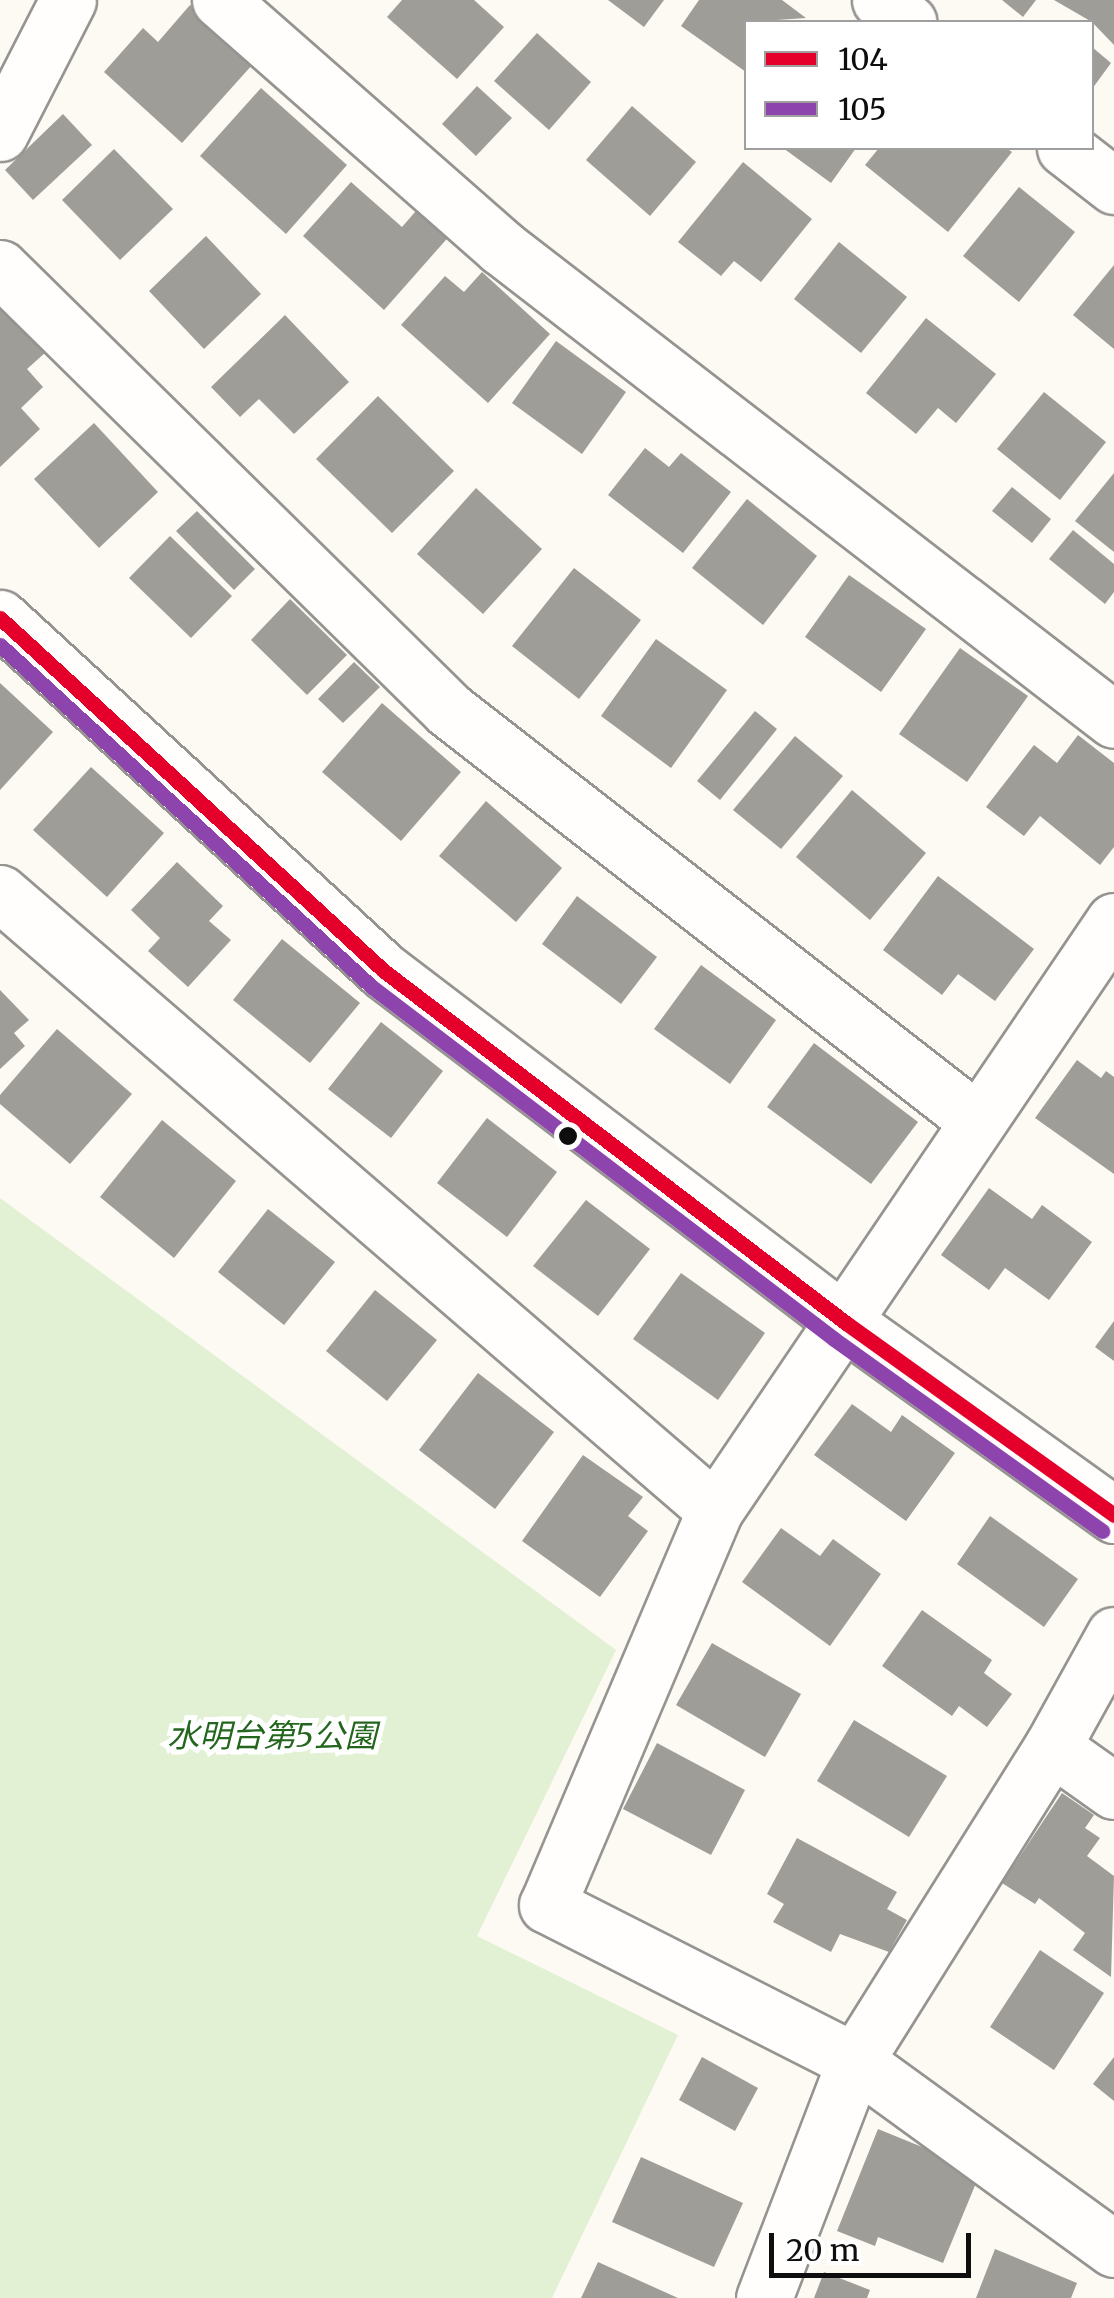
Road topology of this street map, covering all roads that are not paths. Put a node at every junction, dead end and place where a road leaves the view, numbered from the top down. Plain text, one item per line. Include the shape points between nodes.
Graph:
1 (68, 0) edge
2 (220, 0) edge
3 (880, 0) edge
4 (905, 20) edge
5 (0, 133) edge
6 (1068, 150) edge
7 (1114, 186) edge
8 (0, 268) edge
9 (0, 618) edge
10 (1114, 720) edge
11 (0, 893) edge
12 (1114, 920) edge
13 (976, 1120) junction
14 (846, 1323) junction
15 (715, 1510) junction
16 (1114, 1515) edge
17 (1114, 1635) edge
18 (1052, 1747) junction
19 (1114, 1791) edge
20 (855, 2061) junction
21 (1114, 2249) edge
22 (764, 2298) edge

1 - 5 street
2 - 10 street via 501,246
3 - 4 street
6 - 7 street
8 - 13 street via 449,710
9 - 14 street via 384,972
11 - 15 street
12 - 13 street
13 - 14 street
14 - 15 street
14 - 16 street
15 - 20 street via 547,1906
17 - 18 street
18 - 19 street
18 - 20 street
20 - 21 street
20 - 22 street

